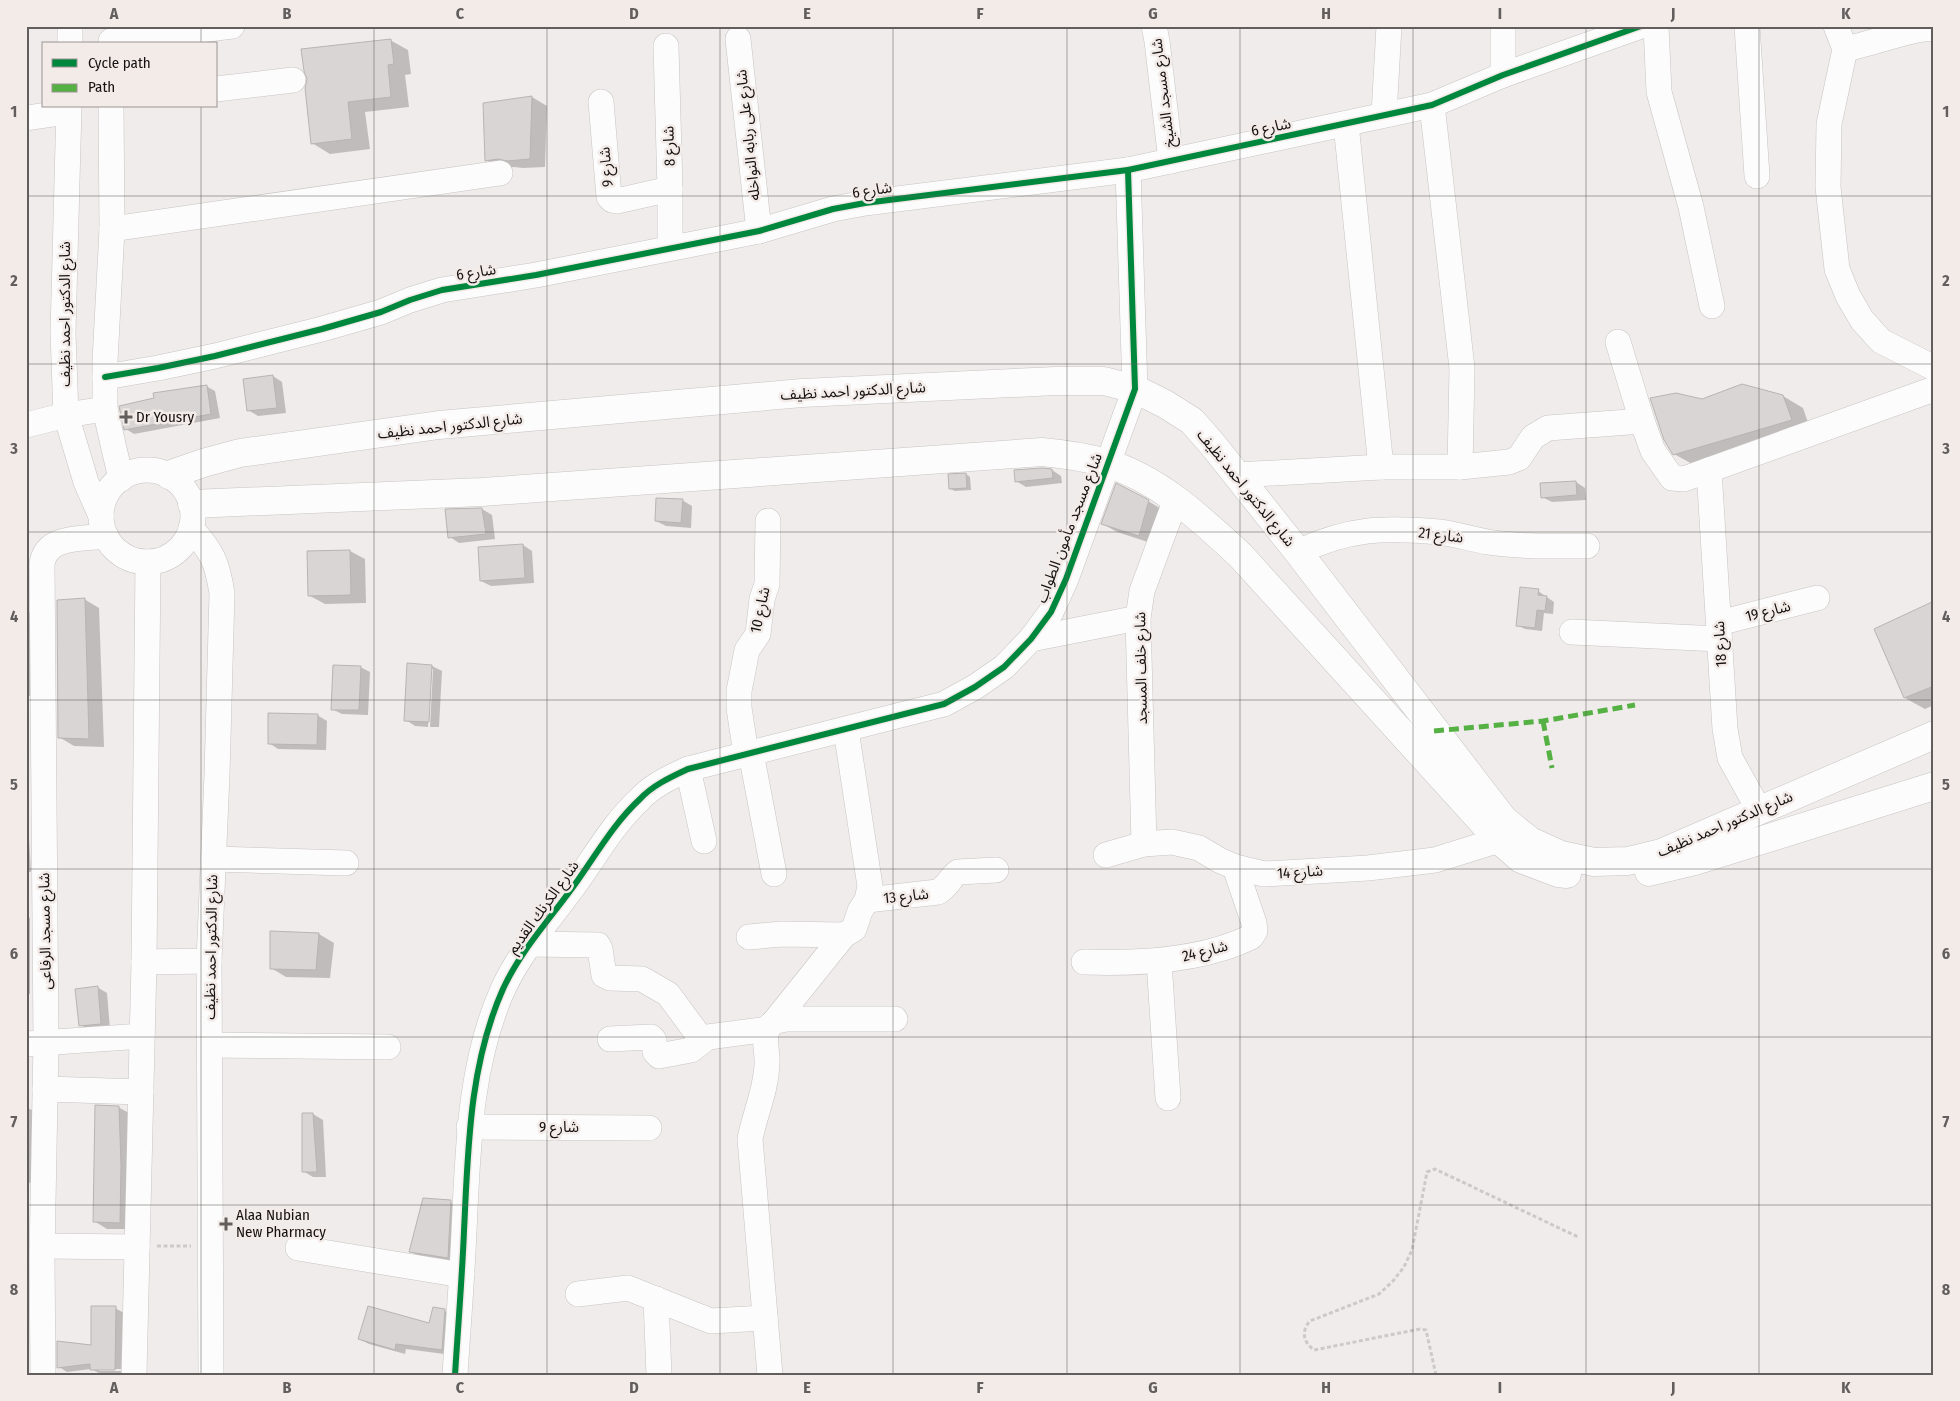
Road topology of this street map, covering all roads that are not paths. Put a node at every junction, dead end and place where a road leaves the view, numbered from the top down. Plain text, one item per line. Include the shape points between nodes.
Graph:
1 (70, 26) edge
2 (232, 26) edge
3 (1154, 26) edge
4 (1389, 26) edge
5 (1503, 26) edge
6 (1641, 26) edge
7 (1656, 26) edge
8 (1747, 26) edge
9 (1934, 29) edge
10 (111, 37) edge
11 (1840, 38) edge
12 (738, 39) dead end
13 (70, 42) edge
14 (666, 46) dead end
15 (1503, 75) junction
16 (293, 80) dead end
17 (218, 89) edge
18 (601, 102) dead end
19 (1432, 105) junction
20 (111, 108) edge
21 (69, 109) edge
22 (1384, 116) junction
23 (26, 118) edge
24 (1346, 124) junction
25 (1171, 160) junction
26 (1128, 170) junction
27 (500, 173) dead end
28 (1757, 176) dead end
29 (670, 189) junction
30 (112, 228) junction
31 (759, 231) junction
32 (670, 247) junction
33 (1712, 306) dead end
34 (1618, 342) dead end
35 (1934, 368) edge
36 (105, 377) junction
37 (1135, 389) junction
38 (1934, 389) edge
39 (105, 409) junction
40 (66, 415) junction
41 (1642, 421) junction
42 (26, 425) edge
43 (1107, 464) junction
44 (1381, 467) junction
45 (1460, 467) junction
46 (1709, 470) junction
47 (168, 475) junction
48 (1237, 475) junction
49 (121, 478) junction
50 (1176, 499) junction
51 (191, 516) junction
52 (768, 521) dead end
53 (104, 526) junction
54 (1587, 546) dead end
55 (1298, 552) junction
56 (148, 562) junction
57 (1817, 598) dead end
58 (1138, 618) junction
59 (1719, 631) junction
60 (1572, 632) dead end
61 (1031, 640) junction
62 (35, 710) edge
63 (846, 730) junction
64 (1934, 735) edge
65 (748, 754) junction
66 (688, 769) junction
67 (1934, 786) edge
68 (1759, 810) junction
69 (1499, 840) junction
70 (704, 842) dead end
71 (1144, 844) junction
72 (1106, 854) dead end
73 (214, 859) junction
74 (346, 863) dead end
75 (1235, 867) junction
76 (996, 870) dead end
77 (774, 874) dead end
78 (867, 900) junction
79 (844, 935) junction
80 (749, 938) dead end
81 (528, 944) junction
82 (1159, 960) junction
83 (209, 961) junction
84 (144, 962) junction
85 (1084, 962) dead end
86 (895, 1019) dead end
87 (771, 1025) junction
88 (142, 1036) junction
89 (610, 1039) dead end
90 (702, 1040) junction
91 (36, 1043) edge
92 (210, 1045) junction
93 (388, 1047) dead end
94 (45, 1089) junction
95 (141, 1092) junction
96 (1168, 1098) dead end
97 (468, 1127) junction
98 (649, 1128) dead end
99 (137, 1247) junction
100 (298, 1248) dead end
101 (37, 1253) edge
102 (462, 1275) junction
103 (578, 1294) dead end
104 (656, 1299) junction
105 (34, 1311) edge
106 (765, 1318) junction
107 (43, 1375) edge
108 (134, 1375) edge
109 (211, 1375) edge
110 (455, 1375) edge
111 (659, 1375) edge
112 (770, 1375) edge

1 - 13 street
2 - 10 street
3 - 25 street, شارع مسجد الشيخ
4 - 22 street
5 - 15 street
6 - 15 street, شارع 6
7 - 33 street via 1659,92 1691,207
8 - 28 street
9 - 11 street via 1920,28 1859,47
11 - 35 street via 1829,124 1828,187 1837,269 1862,320 1882,341
12 - 31 street, شارع على ربابه النواخله
14 - 29 street, شارع 8
15 - 19 street, شارع 6
16 - 17 street
18 - 29 street, شارع 9 via 609,197 617,201
19 - 22 street, شارع 6
19 - 45 street via 1462,368
20 - 30 street
21 - 23 street
21 - 40 street, شارع الدكتور احمد نظيف via 63,333
22 - 24 street, شارع 6
24 - 25 street, شارع 6
24 - 44 street
25 - 26 street, شارع 6
26 - 31 street, شارع 6 via 865,203
26 - 37 street, شارع مسجد مأمون الطواب
27 - 30 street
29 - 32 street, شارع 8
30 - 36 street
31 - 32 street, شارع 6
32 - 36 street, شارع 6 via 536,275 442,290 312,332 216,356
34 - 41 street
36 - 39 street
37 - 43 street, شارع مسجد مأمون الطواب
37 - 47 main road, شارع الدكتور احمد نظيف via 1104,381 1056,381 802,393 459,423 240,453
37 - 48 main road, شارع الدكتور احمد نظيف via 1192,421
38 - 46 street
39 - 40 street
39 - 49 street
40 - 42 street
40 - 53 street, شارع الدكتور احمد نظيف
41 - 45 street via 1548,428 1533,437 1519,458
41 - 46 street via 1654,451 1672,478 1684,479
43 - 50 main road, شارع الدكتور احمد نظيف via 1143,478
43 - 51 main road, شارع الدكتور احمد نظيف via 1042,452
43 - 61 street, شارع مسجد مأمون الطواب via 1066,578 1051,612
44 - 45 street
44 - 48 street
46 - 59 street, شارع 18
47 - 49 street via 144,470
47 - 51 street via 183,487
48 - 55 main road, شارع الدكتور احمد نظيف
49 - 53 street via 104,501
50 - 58 street, شارع خلف المسجد via 1142,591
50 - 69 main road, شارع الدكتور احمد نظيف via 1240,555
51 - 56 street via 185,542 175,552
51 - 73 street, شارع الدكتور احمد نظيف via 218,569 222,594
52 - 65 street, شارع 10 via 767,584 758,634 747,650 739,691
53 - 56 street via 113,547 123,555
53 - 62 street, شارع مسجد الرفاعى via 57,543 44,555
54 - 55 street, شارع 21 via 1534,546 1488,542 1440,532 1375,529 1340,535
55 - 68 main road, شارع الدكتور احمد نظيف via 1504,820 1530,841 1569,857 1594,862 1628,861 1661,853
56 - 84 street
57 - 59 street, شارع 19
58 - 61 street
58 - 71 street, شارع خلف المسجد
59 - 60 street, شارع 19
59 - 68 street, شارع 18 via 1730,758
61 - 63 street, شارع مسجد مأمون الطواب via 1004,667 944,704
62 - 91 street, شارع مسجد الرفاعى
63 - 65 street, شارع مسجد مأمون الطواب
63 - 78 street via 870,886
64 - 68 main road, شارع الدكتور احمد نظيف
65 - 66 street, شارع مسجد مأمون الطواب
65 - 77 street, شارع 10
66 - 70 street
66 - 81 street, شارع الكرنك القديم via 662,781 640,798
67 - 69 main road, شارع الدكتور احمد نظيف via 1694,861 1629,876 1595,878 1558,873 1521,859
69 - 75 street, شارع 14 via 1435,860 1368,868 1264,874
71 - 72 street, شارع 14
71 - 75 street, شارع 14 via 1172,842 1199,848
73 - 74 street
73 - 83 street, شارع الدكتور احمد نظيف
75 - 82 street, شارع 24 via 1254,923 1251,937 1203,953
76 - 78 street, شارع 13 via 958,872 938,892
78 - 79 street via 854,929
79 - 80 street via 782,934
79 - 87 street
81 - 90 street via 598,945 604,975 642,979 668,994
81 - 97 street, شارع الكرنك القديم via 503,990 488,1032
82 - 85 street, شارع 24
82 - 96 street
83 - 84 street
83 - 92 street, شارع الدكتور احمد نظيف
84 - 88 street
86 - 87 street via 786,1019
87 - 90 street
87 - 106 street via 766,1040 766,1085 750,1139
88 - 91 street
88 - 95 street
89 - 90 street via 651,1037 659,1056 691,1050
91 - 94 street, شارع مسجد الرفاعى
92 - 93 street
92 - 109 street, شارع الدكتور احمد نظيف
94 - 95 street
94 - 101 street, شارع مسجد الرفاعى
95 - 99 street
97 - 98 street, شارع 9
97 - 102 street, شارع الكرنك القديم
99 - 101 street
99 - 108 street
100 - 102 street
101 - 105 street, شارع مسجد الرفاعى
102 - 110 street, شارع الكرنك القديم
103 - 104 street via 628,1288
104 - 106 street via 711,1321
104 - 111 street
105 - 107 street, شارع مسجد الرفاعى
106 - 112 street

